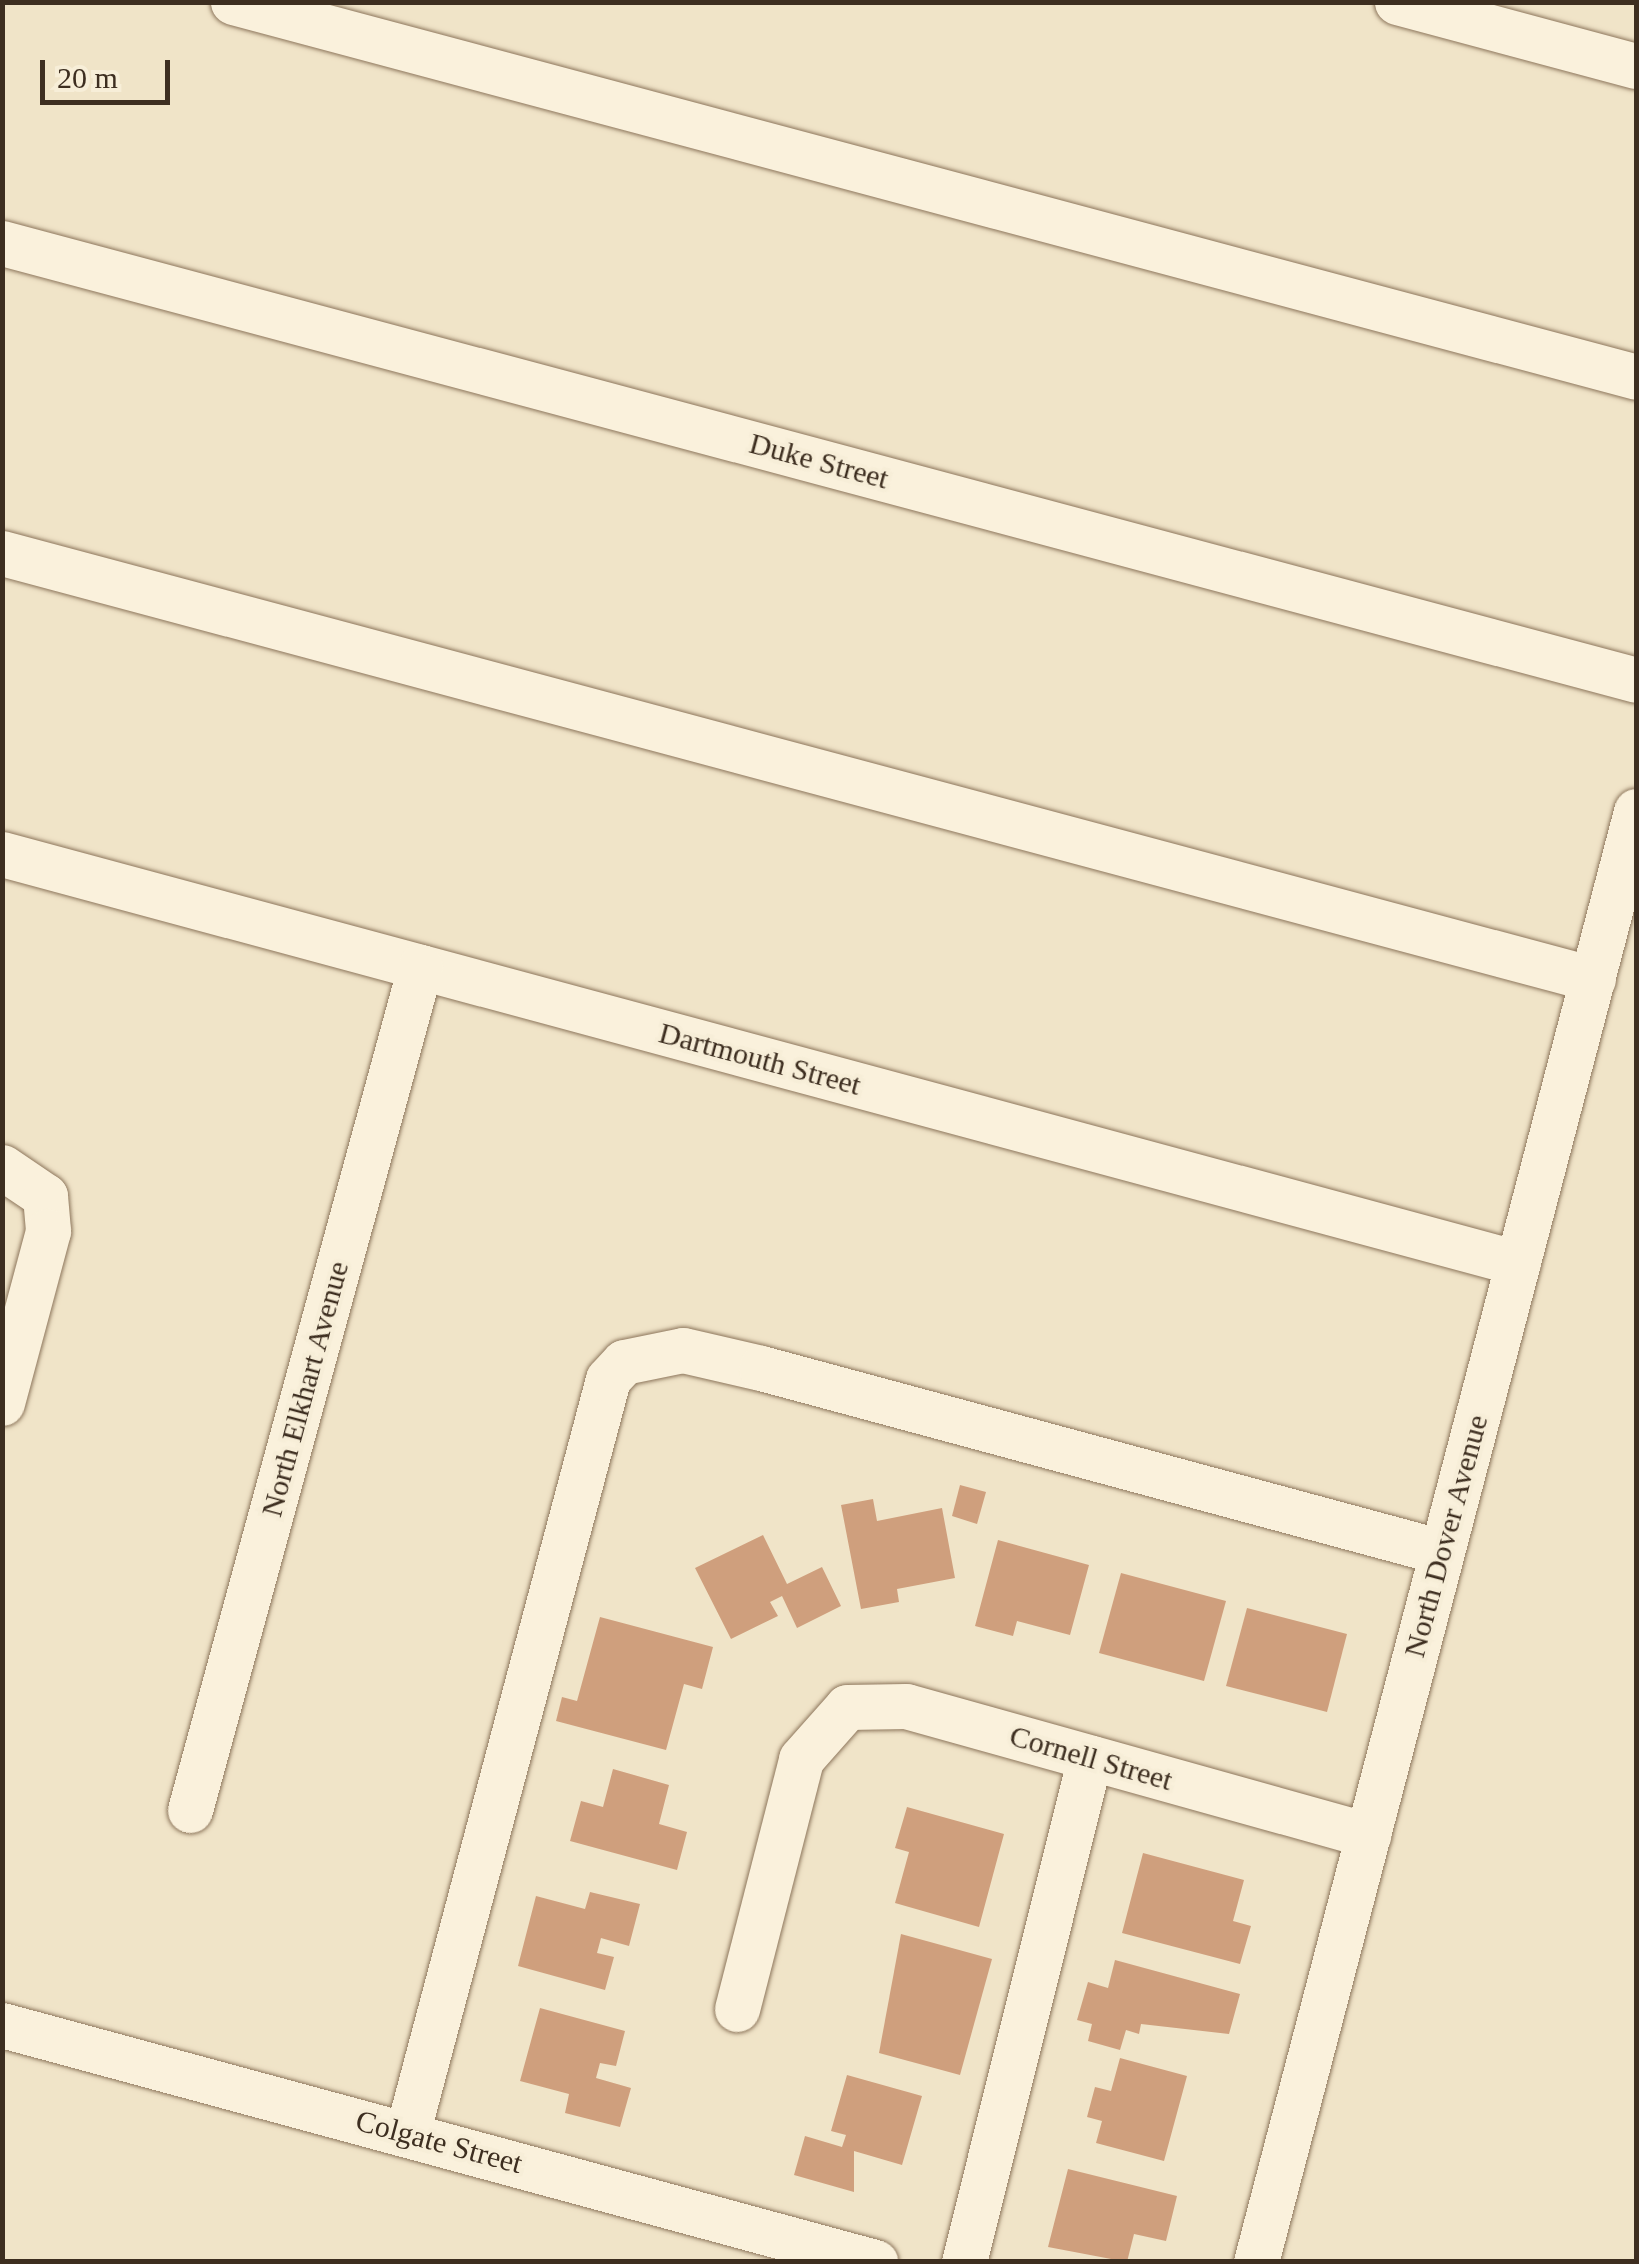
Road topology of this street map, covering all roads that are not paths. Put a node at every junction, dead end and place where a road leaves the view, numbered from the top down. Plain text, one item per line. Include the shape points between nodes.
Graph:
1 (233, 2) edge
2 (1396, 2) edge
3 (1636, 66) edge
4 (2, 243) edge
5 (1636, 378) edge
6 (2, 552) edge
7 (1636, 680) edge
8 (1636, 811) edge
9 (2, 854) edge
10 (420, 967) junction
11 (1592, 979) junction
12 (2, 1167) edge
13 (1518, 1263) junction
14 (2, 1403) edge
15 (1442, 1552) junction
16 (1090, 1757) junction
17 (190, 1810) dead end
18 (1368, 1835) junction
19 (737, 2009) dead end
20 (2, 2025) edge
21 (407, 2134) junction
22 (875, 2262) edge
23 (964, 2262) edge
24 (1256, 2262) edge

1 - 5 street
2 - 3 street
4 - 7 street, Duke Street
6 - 11 street
8 - 11 street, North Dover Avenue
9 - 10 street, Dartmouth Street
10 - 13 street, Dartmouth Street
10 - 17 street, North Elkhart Avenue
11 - 13 street, North Dover Avenue
12 - 14 street via 44,1196 48,1231
13 - 15 street, North Dover Avenue
15 - 18 street, North Dover Avenue
15 - 21 street via 761,1368 683,1350 650,1350 624,1362 608,1379
16 - 18 street, Cornell Street
16 - 19 street, Cornell Street via 906,1706 847,1707 801,1759
16 - 23 street
18 - 24 street, North Dover Avenue
20 - 21 street, Colgate Street
21 - 22 street, Colgate Street

